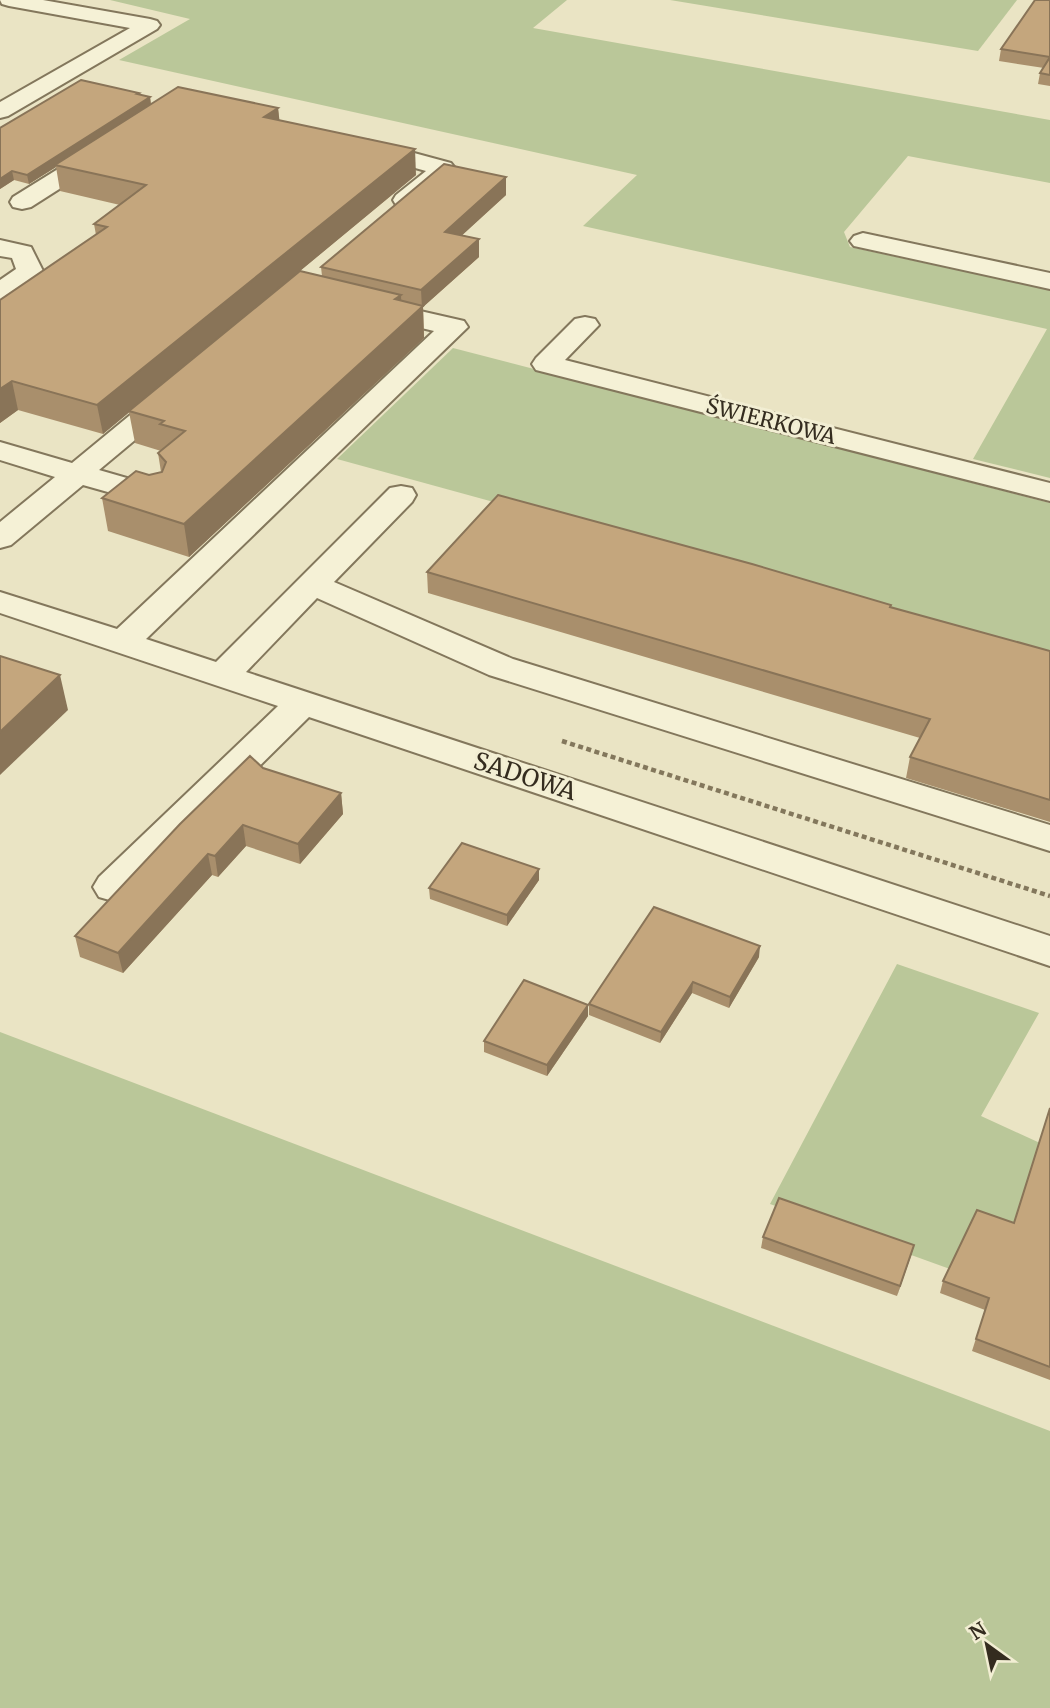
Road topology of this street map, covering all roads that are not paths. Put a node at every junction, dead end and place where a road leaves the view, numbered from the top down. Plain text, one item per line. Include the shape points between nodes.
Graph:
1 (9, 0) edge
2 (1, 109) edge
3 (124, 137) edge
4 (340, 139) edge
5 (22, 202) dead end
6 (383, 219) edge
7 (863, 241) dead end
8 (0, 248) edge
9 (1050, 281) edge
10 (0, 292) edge
11 (349, 303) edge
12 (585, 325) dead end
13 (192, 378) edge
14 (0, 451) edge
15 (77, 474) junction
16 (1050, 492) edge
17 (401, 495) dead end
18 (154, 496) edge
19 (0, 538) edge
20 (312, 584) junction
21 (0, 602) edge
22 (121, 644) junction
23 (222, 677) junction
24 (303, 702) junction
25 (1050, 838) edge
26 (113, 887) dead end
27 (1050, 951) edge

1 - 2 street via 149,24
3 - 5 street
4 - 6 street via 443,169
7 - 9 street
8 - 10 street via 22,252 30,271
11 - 22 street via 454,327
12 - 16 street, ŚWIERKOWA via 545,364
13 - 15 street
14 - 15 street
15 - 18 street
15 - 19 street
17 - 20 street
20 - 23 street
20 - 25 street via 501,667
21 - 22 street, SADOWA
22 - 23 street, SADOWA
23 - 24 street, SADOWA
24 - 26 street
24 - 27 street, SADOWA

